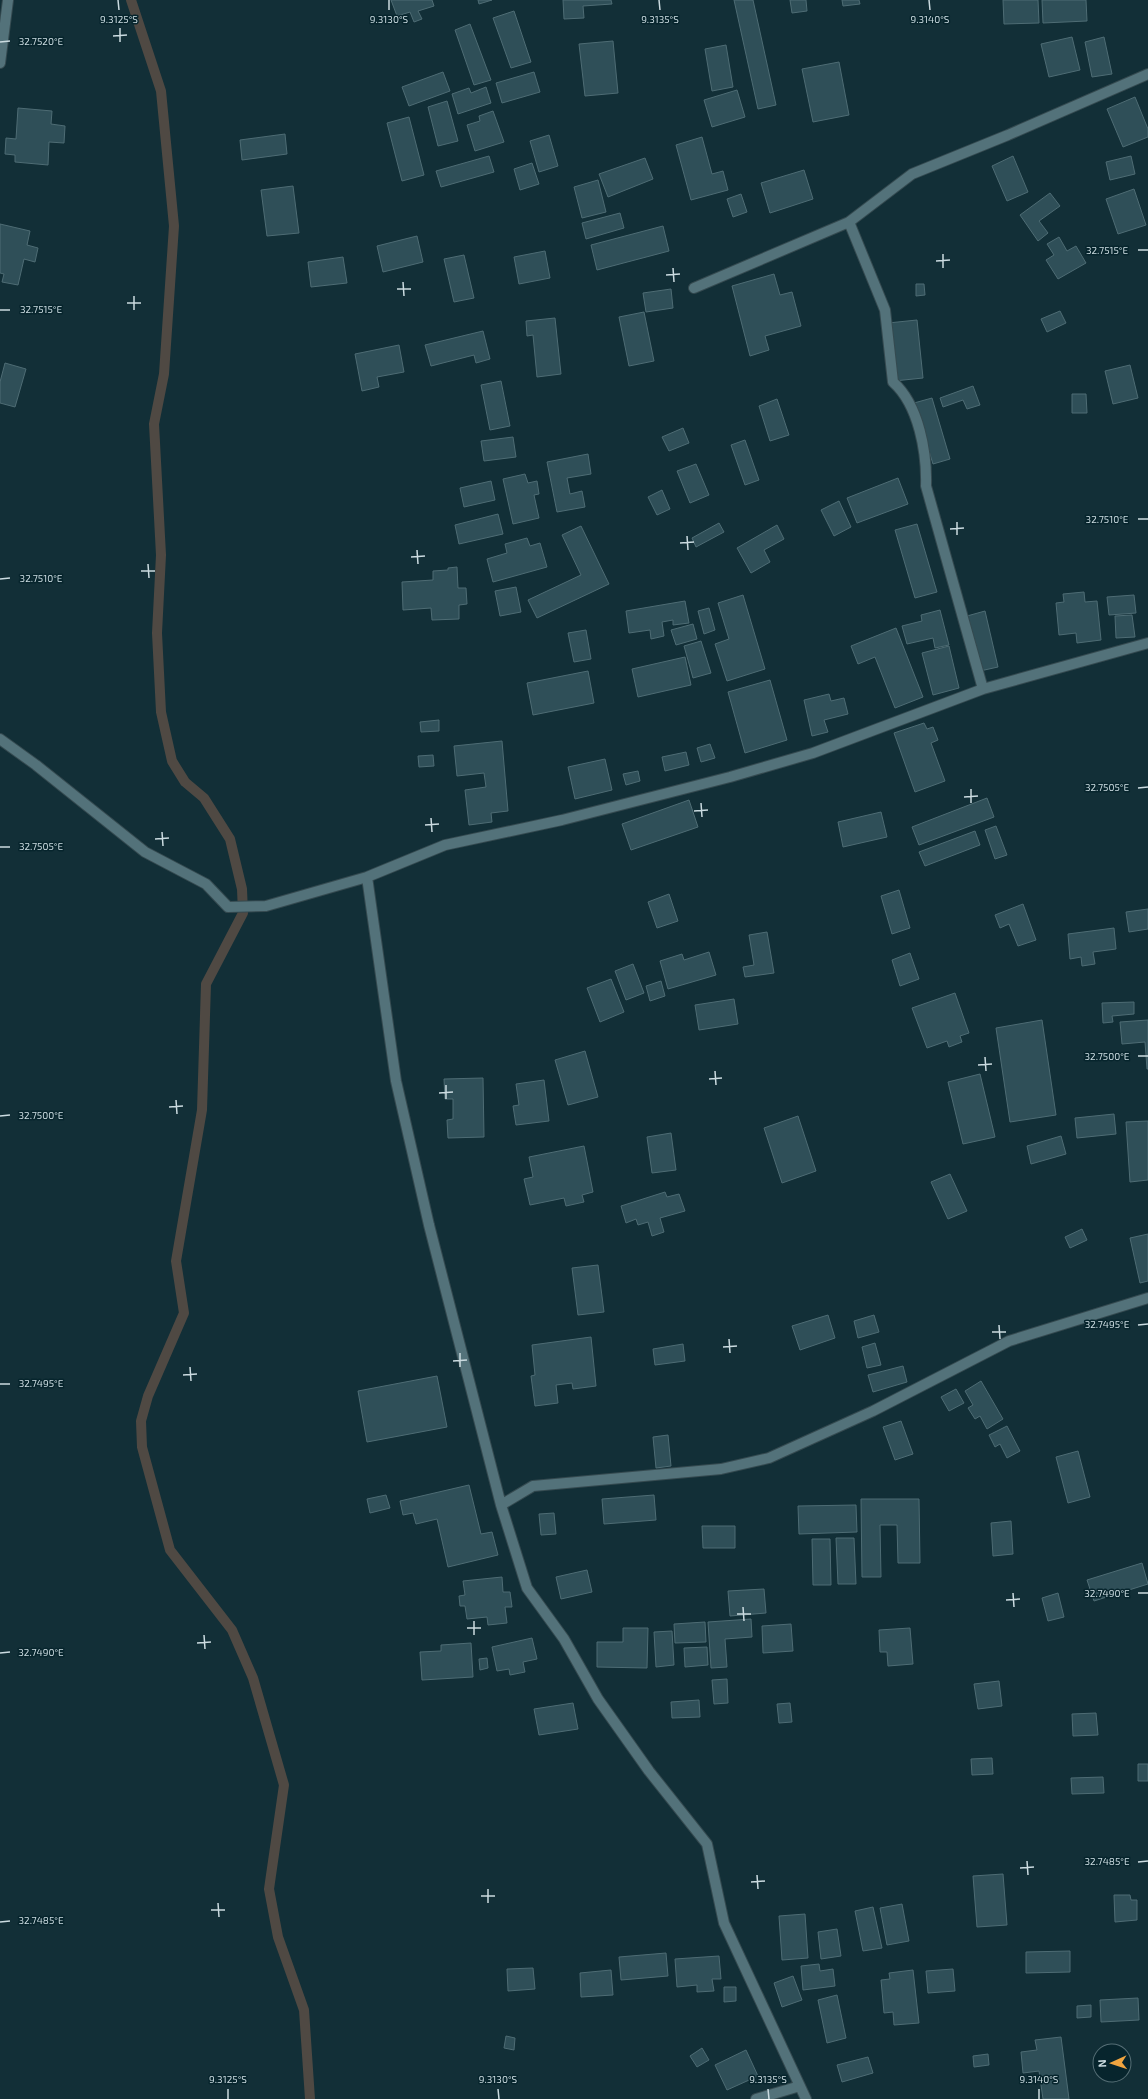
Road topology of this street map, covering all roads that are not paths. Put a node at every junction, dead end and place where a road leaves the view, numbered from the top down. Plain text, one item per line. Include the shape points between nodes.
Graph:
1 (8, 0) edge
2 (0, 63) edge
3 (1148, 74) edge
4 (849, 222) junction
5 (694, 288) dead end
6 (1148, 642) edge
7 (983, 689) junction
8 (0, 739) edge
9 (367, 877) junction
10 (1148, 1298) edge
11 (501, 1505) junction
12 (800, 2086) junction
13 (756, 2099) edge
14 (806, 2099) edge

1 - 2 street
3 - 4 street via 912,174
4 - 5 street
4 - 7 street via 885,310 893,382 903,391 914,412 927,466 926,486
6 - 7 street
7 - 9 street via 813,752 730,777 570,818 445,845
8 - 9 street via 145,852 206,884 228,907 266,906
9 - 11 street via 396,1081 429,1225
10 - 11 street via 1009,1341 873,1411 769,1458 721,1469 533,1486
11 - 12 street via 527,1588 564,1639 607,1712 649,1772 707,1844 724,1923
12 - 13 street
12 - 14 street

